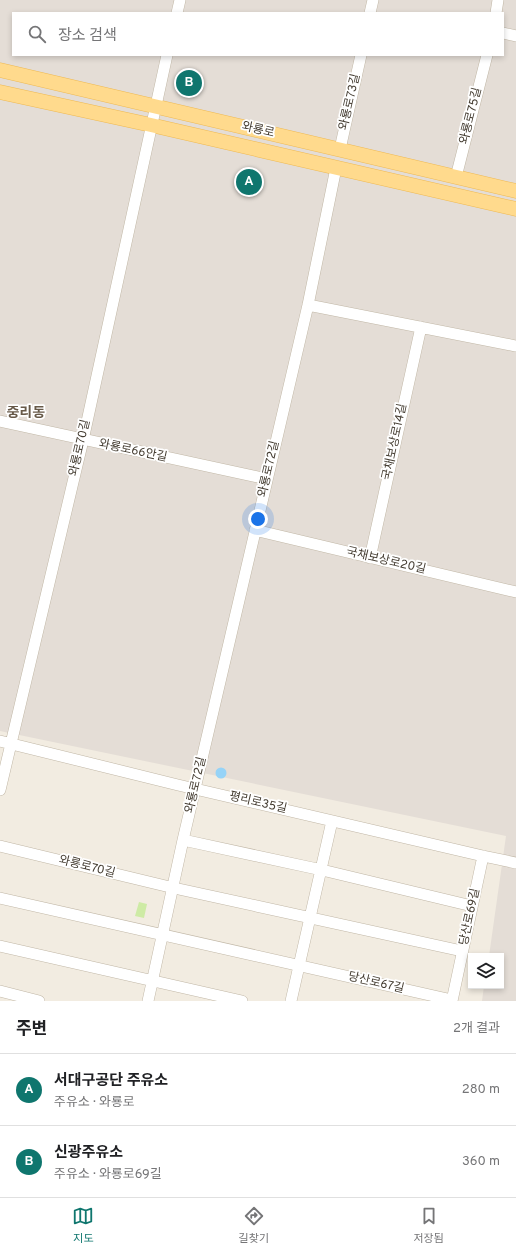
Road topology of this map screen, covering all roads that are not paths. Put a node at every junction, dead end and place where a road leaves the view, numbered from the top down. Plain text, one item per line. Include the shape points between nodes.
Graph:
1 (180, 0) edge
2 (373, 0) edge
3 (498, 0) edge
4 (177, 12) edge
5 (370, 12) edge
6 (496, 12) edge
7 (504, 33) edge
8 (516, 36) edge
9 (167, 56) edge
10 (361, 56) edge
11 (487, 56) edge
12 (0, 70) edge
13 (0, 92) edge
14 (155, 106) junction
15 (151, 125) junction
16 (340, 149) junction
17 (336, 168) junction
18 (456, 177) junction
19 (516, 191) edge
20 (516, 209) edge
21 (308, 305) junction
22 (421, 327) junction
23 (516, 346) edge
24 (0, 421) edge
25 (83, 440) junction
26 (267, 480) junction
27 (255, 530) junction
28 (370, 558) junction
29 (516, 592) edge
30 (5, 742) edge
31 (196, 789) junction
32 (0, 790) edge
33 (332, 821) junction
34 (183, 840) junction
35 (0, 846) edge
36 (483, 856) junction
37 (516, 863) edge
38 (322, 870) junction
39 (174, 888) junction
40 (0, 898) edge
41 (472, 906) junction
42 (311, 918) junction
43 (163, 935) junction
44 (0, 946) edge
45 (462, 951) junction
46 (300, 965) junction
47 (153, 981) junction
48 (0, 991) edge
49 (39, 1001) edge
50 (148, 1001) edge
51 (242, 1001) edge
52 (291, 1001) edge
53 (452, 1001) edge

1 - 4 street
2 - 5 street
3 - 6 street
7 - 8 street
9 - 14 street, 와룡로70길
10 - 16 street, 와룡로73길
11 - 18 street, 와룡로75길
12 - 14 main road, 와룡로
13 - 15 main road, 와룡로
14 - 15 street, 와룡로70길
14 - 16 main road, 와룡로
15 - 17 main road, 와룡로
15 - 25 street, 와룡로70길
16 - 18 main road, 와룡로
17 - 20 main road, 와룡로
17 - 21 street, 와룡로72길
18 - 19 main road, 와룡로
21 - 22 street
21 - 26 street, 와룡로72길
22 - 23 street
22 - 28 street, 국채보상로14길
24 - 25 street, 와룡로66안길
25 - 26 street, 와룡로66안길
25 - 30 street, 와룡로70길
26 - 27 street, 와룡로72길
27 - 28 street, 국채보상로20길
27 - 31 street, 와룡로72길
28 - 29 street, 국채보상로20길
30 - 31 street, 평리로35길
30 - 32 street, 와룡로70길
31 - 33 street, 평리로35길
31 - 34 street, 와룡로72길
33 - 36 street, 평리로35길
33 - 38 street
34 - 38 street
34 - 39 street, 와룡로72길
35 - 39 street, 와룡로70길
36 - 37 street, 평리로35길
36 - 41 street, 당산로69길
38 - 41 street
38 - 42 street
39 - 42 street
39 - 43 street, 와룡로72길
40 - 43 street
41 - 45 street, 당산로69길
42 - 45 street
42 - 46 street
43 - 46 street
43 - 47 street, 와룡로72길
44 - 47 street
45 - 53 street, 당산로69길
46 - 52 street
46 - 53 street, 당산로67길
47 - 50 street, 와룡로72길
47 - 51 street
48 - 49 street

